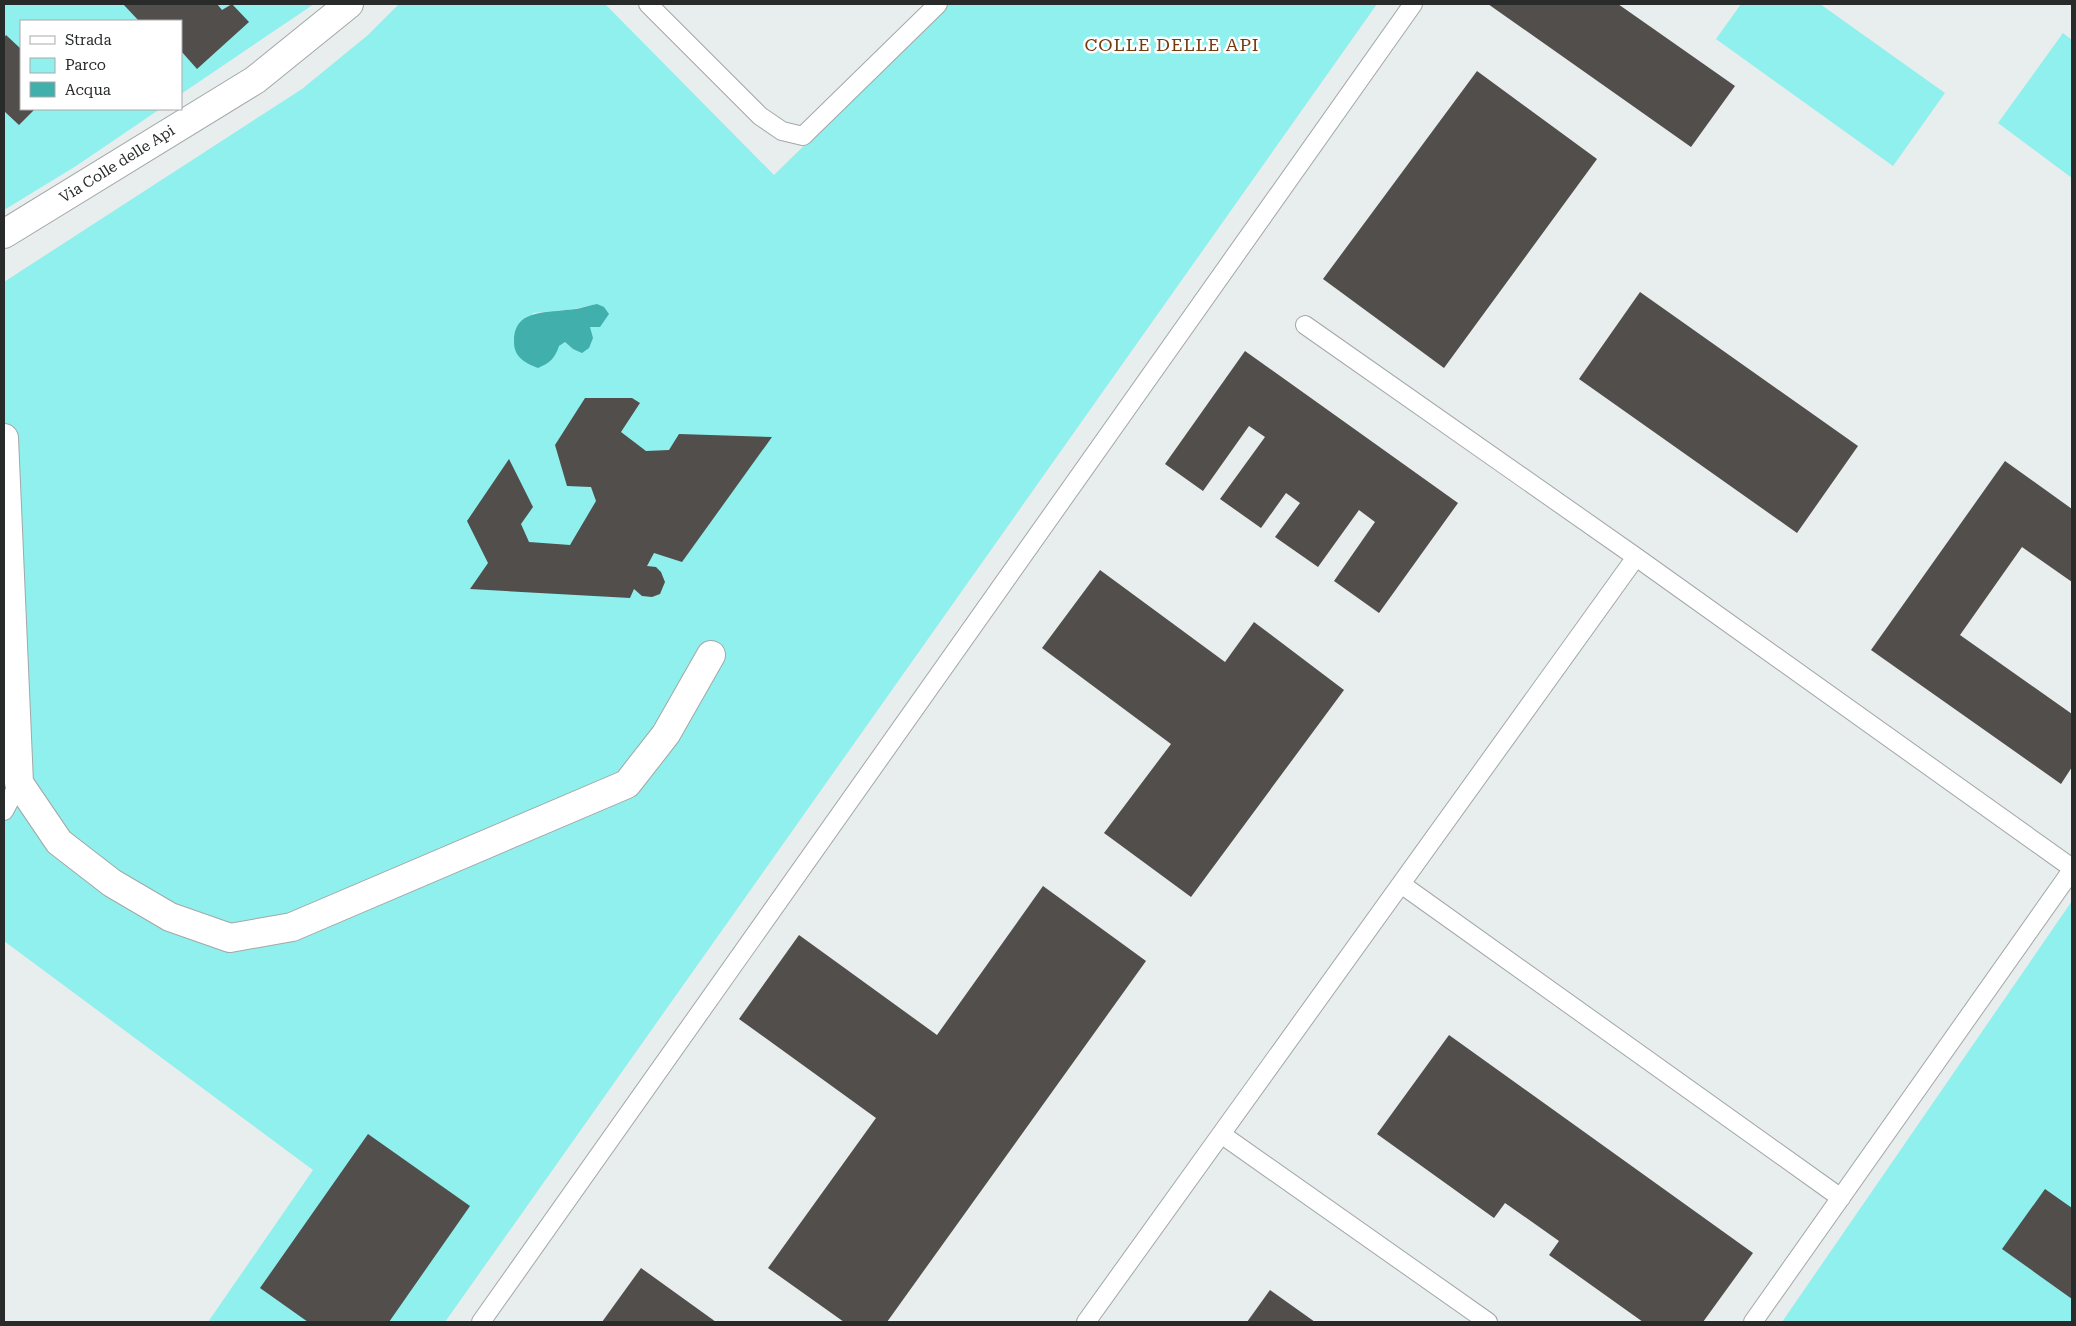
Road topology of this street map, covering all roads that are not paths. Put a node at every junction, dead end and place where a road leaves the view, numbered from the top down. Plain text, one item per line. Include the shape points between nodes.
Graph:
1 (350, 4) edge
2 (938, 4) edge
3 (1413, 4) edge
4 (656, 6) edge
5 (4, 234) edge
6 (1305, 325) dead end
7 (4, 438) edge
8 (1636, 557) junction
9 (712, 655) dead end
10 (19, 783) junction
11 (4, 811) edge
12 (2072, 869) edge
13 (1401, 884) junction
14 (1221, 1134) junction
15 (1841, 1198) junction
16 (481, 1322) edge
17 (1086, 1322) edge
18 (1488, 1322) edge
19 (1753, 1322) edge

1 - 5 street, Via Colle delle Api via 255,80
2 - 4 lane via 803,136 782,131 760,116
3 - 16 lane
6 - 8 lane
7 - 10 street
8 - 12 lane
8 - 13 lane
9 - 10 street via 666,734 627,784 283,929 230,938 170,917 112,883 59,842
10 - 11 lane
12 - 15 lane
13 - 14 lane
13 - 15 lane
14 - 17 lane
14 - 18 lane
15 - 19 lane

